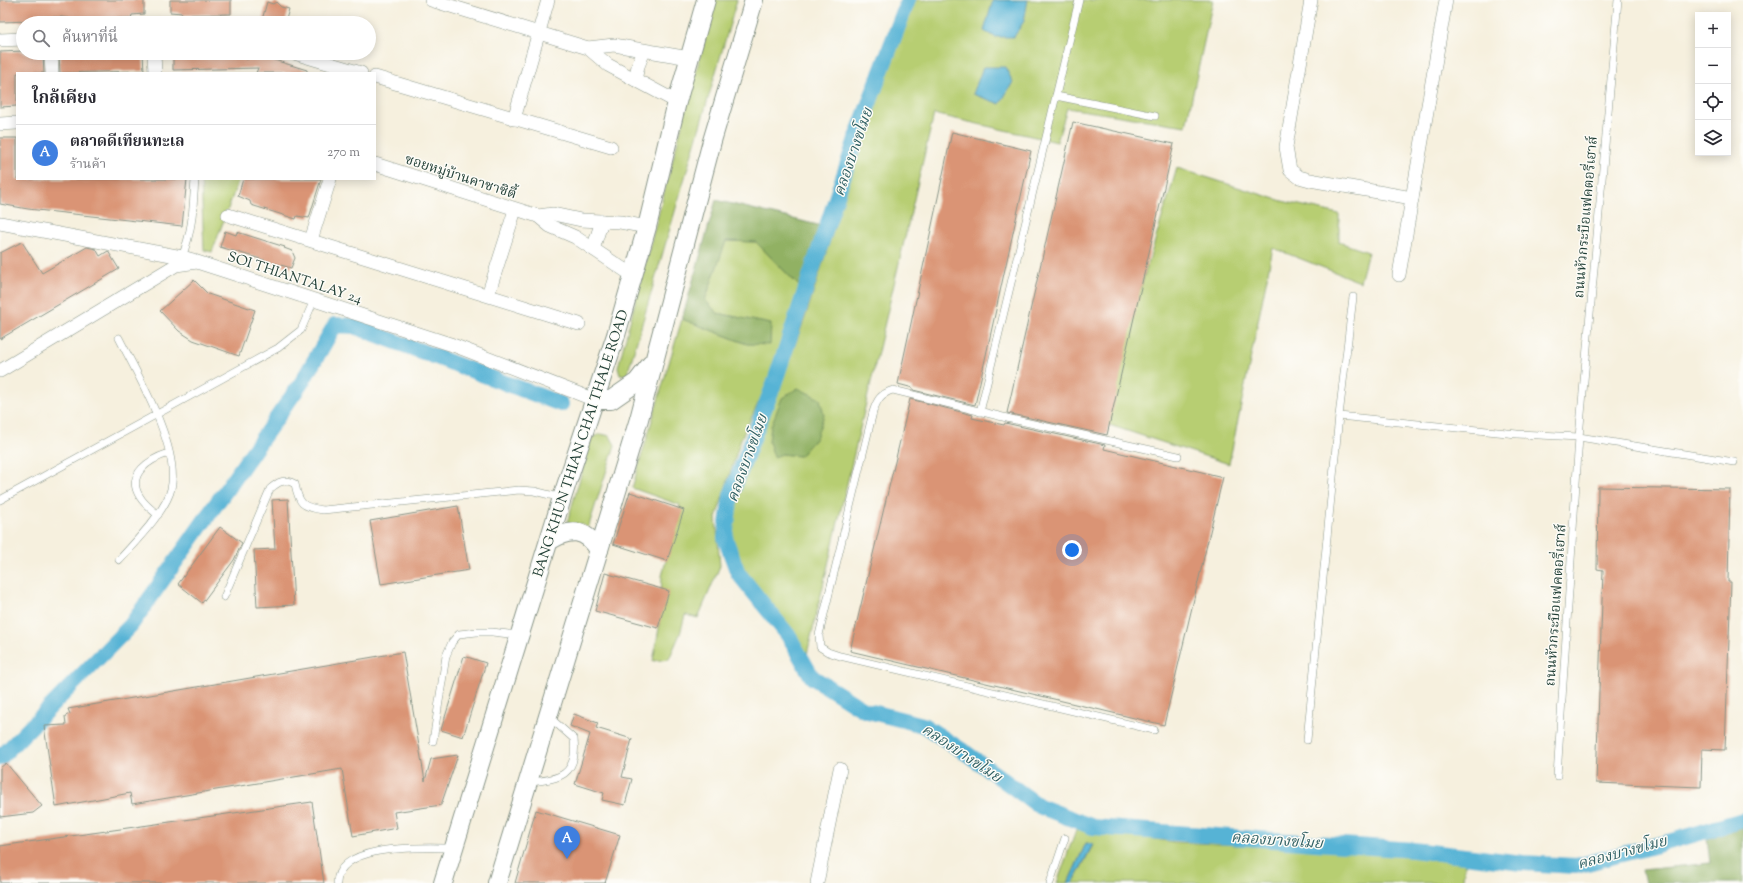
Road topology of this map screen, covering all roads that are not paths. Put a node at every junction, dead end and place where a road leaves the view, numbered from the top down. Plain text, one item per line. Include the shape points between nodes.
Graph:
1 (431, 0) edge
2 (548, 0) edge
3 (706, 0) edge
4 (754, 0) edge
5 (1080, 0) edge
6 (1311, 0) edge
7 (1446, 0) edge
8 (1618, 0) edge
9 (538, 33) junction
10 (16, 39) edge
11 (0, 40) edge
12 (588, 48) junction
13 (644, 51) junction
14 (689, 58) junction
15 (51, 60) edge
16 (154, 60) edge
17 (317, 60) edge
18 (52, 72) edge
19 (155, 72) edge
20 (358, 72) edge
21 (376, 77) edge
22 (635, 80) junction
23 (1056, 96) junction
24 (677, 102) junction
25 (1154, 116) dead end
26 (514, 119) junction
27 (16, 123) edge
28 (0, 124) edge
29 (611, 147) dead end
30 (376, 164) edge
31 (195, 180) edge
32 (330, 180) edge
33 (1412, 198) junction
34 (514, 210) junction
35 (228, 214) dead end
36 (538, 216) junction
37 (602, 221) junction
38 (0, 223) edge
39 (647, 227) junction
40 (312, 240) junction
41 (593, 249) junction
42 (182, 257) junction
43 (197, 262) junction
44 (632, 275) junction
45 (1399, 275) dead end
46 (488, 295) junction
47 (1353, 297) dead end
48 (314, 300) junction
49 (579, 324) dead end
50 (119, 338) dead end
51 (654, 361) junction
52 (1, 368) edge
53 (595, 400) junction
54 (980, 412) junction
55 (157, 414) junction
56 (1339, 416) junction
57 (1579, 437) junction
58 (169, 453) junction
59 (1178, 456) dead end
60 (1734, 462) dead end
61 (562, 498) junction
62 (0, 500) edge
63 (158, 515) junction
64 (549, 541) junction
65 (599, 550) junction
66 (119, 560) dead end
67 (224, 598) dead end
68 (520, 635) junction
69 (548, 716) junction
70 (1154, 730) dead end
71 (1307, 740) dead end
72 (433, 741) dead end
73 (840, 769) dead end
74 (1556, 776) dead end
75 (527, 782) junction
76 (1065, 838) dead end
77 (454, 848) junction
78 (337, 883) edge
79 (442, 883) edge
80 (497, 883) edge
81 (817, 883) edge
82 (1050, 883) edge

1 - 9 street
2 - 9 street
3 - 14 main road, BANG KHUN THIAN CHAI THALE ROAD
4 - 51 main road via 712,141
5 - 23 lane
6 - 33 street via 1286,147 1290,170 1299,177 1310,180
7 - 33 street
8 - 57 lane, ถนนหัวกระบือแฟคตอรี่เฮาส์
9 - 12 street
9 - 26 street
10 - 11 street
12 - 13 street via 614,45
12 - 22 street via 608,65
13 - 14 street
13 - 22 street
14 - 24 main road, BANG KHUN THIAN CHAI THALE ROAD
15 - 18 street
16 - 19 street
17 - 20 street
21 - 26 street
22 - 24 street
23 - 25 lane
23 - 54 lane
24 - 39 main road, BANG KHUN THIAN CHAI THALE ROAD
26 - 29 street
27 - 28 street
30 - 34 street, ซอยหมู่บ้านคาซาซิตี้
31 - 42 lane via 192,222
32 - 40 street
33 - 45 street
34 - 36 street, ซอยหมู่บ้านคาซาซิตี้
34 - 46 street
35 - 40 street
36 - 37 street, ซอยหมู่บ้านคาซาซิตี้ via 553,214 580,220
36 - 41 street, ซอยหมู่บ้านคาซาซิตี้ via 550,226 575,237
37 - 39 street, ซอยหมู่บ้านคาซาซิตี้
37 - 41 street
38 - 42 street
39 - 44 main road, BANG KHUN THIAN CHAI THALE ROAD
40 - 46 street
41 - 44 street, ซอยหมู่บ้านคาซาซิตี้
42 - 43 street
43 - 48 street, SOI THIANTALAY 24
43 - 52 street, SOI THIANTALAY 24 via 176,265
44 - 53 main road, BANG KHUN THIAN CHAI THALE ROAD
46 - 49 street
47 - 56 lane
48 - 53 street, SOI THIANTALAY 24 via 453,344
48 - 55 lane via 301,330 278,348
50 - 55 lane
51 - 53 main road via 637,382 611,400
51 - 65 main road
53 - 61 main road, BANG KHUN THIAN CHAI THALE ROAD
54 - 59 lane
54 - 70 lane via 893,390 878,397 818,635 820,647 840,656
55 - 58 lane
55 - 62 lane
56 - 57 lane via 1517,434
56 - 71 lane
57 - 60 lane
57 - 74 lane, ถนนหัวกระบือแฟคตอรี่เฮาส์
58 - 63 lane via 172,464 171,489
58 - 63 lane via 145,464 138,474 136,483 138,496
61 - 64 main road, BANG KHUN THIAN CHAI THALE ROAD
61 - 67 lane via 519,490 323,510 302,504 298,499 295,484 282,481 270,489
63 - 66 lane
64 - 65 main road via 565,533 580,532 593,541
64 - 68 main road, BANG KHUN THIAN CHAI THALE ROAD
65 - 69 main road
68 - 72 lane via 477,632 459,634 452,642 446,656
68 - 77 main road, BANG KHUN THIAN CHAI THALE ROAD
69 - 75 main road
69 - 75 lane via 574,739 574,762 571,768 558,777
73 - 81 street
75 - 80 main road
76 - 82 lane
77 - 78 lane via 414,847 360,856 342,866
77 - 79 main road, BANG KHUN THIAN CHAI THALE ROAD

